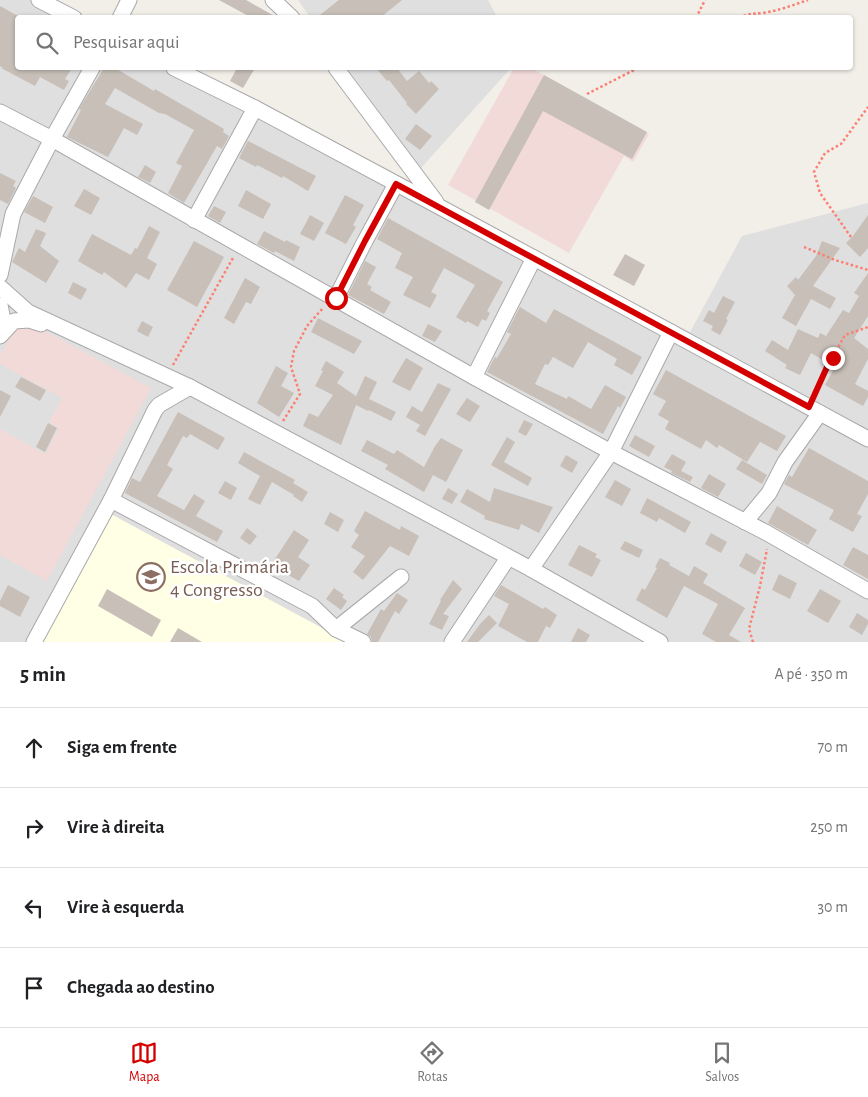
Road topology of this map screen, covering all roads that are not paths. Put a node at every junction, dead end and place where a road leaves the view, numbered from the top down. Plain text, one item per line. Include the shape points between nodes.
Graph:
1 (39, 0) edge
2 (130, 0) edge
3 (273, 0) edge
4 (68, 15) edge
5 (122, 15) edge
6 (289, 15) edge
7 (91, 70) edge
8 (178, 70) edge
9 (337, 70) edge
10 (255, 108) junction
11 (0, 112) edge
12 (52, 139) junction
13 (396, 184) junction
14 (438, 206) junction
15 (194, 220) junction
16 (534, 258) junction
17 (0, 275) edge
18 (0, 288) edge
19 (333, 297) junction
20 (0, 305) edge
21 (0, 330) edge
22 (66, 331) junction
23 (671, 332) junction
24 (0, 336) edge
25 (474, 377) junction
26 (190, 387) junction
27 (814, 410) junction
28 (868, 439) edge
29 (611, 452) junction
30 (111, 500) junction
31 (745, 522) junction
32 (508, 558) junction
33 (531, 569) junction
34 (401, 578) dead end
35 (868, 591) edge
36 (336, 629) junction
37 (633, 636) edge
38 (34, 642) edge
39 (363, 642) edge
40 (452, 642) edge
41 (660, 642) edge

1 - 4 street
2 - 5 street
3 - 6 street
7 - 12 street
8 - 10 street
9 - 14 street
10 - 13 street
10 - 15 street
11 - 12 street
12 - 15 street
12 - 17 street via 13,214
13 - 14 street
13 - 19 street
14 - 16 street
15 - 19 street
16 - 23 street
16 - 25 street
18 - 22 street via 28,312
19 - 25 street
20 - 21 street via 3,320
22 - 24 street via 29,320 14,321
22 - 26 street
23 - 27 street
23 - 29 street
25 - 29 street
26 - 30 street via 155,410
26 - 32 street
27 - 28 street
27 - 31 street via 765,498
29 - 31 street
29 - 33 street
30 - 36 street via 312,606
30 - 38 street
31 - 35 street
32 - 33 street
32 - 40 street
33 - 37 street
34 - 36 street
36 - 39 street
37 - 41 street

